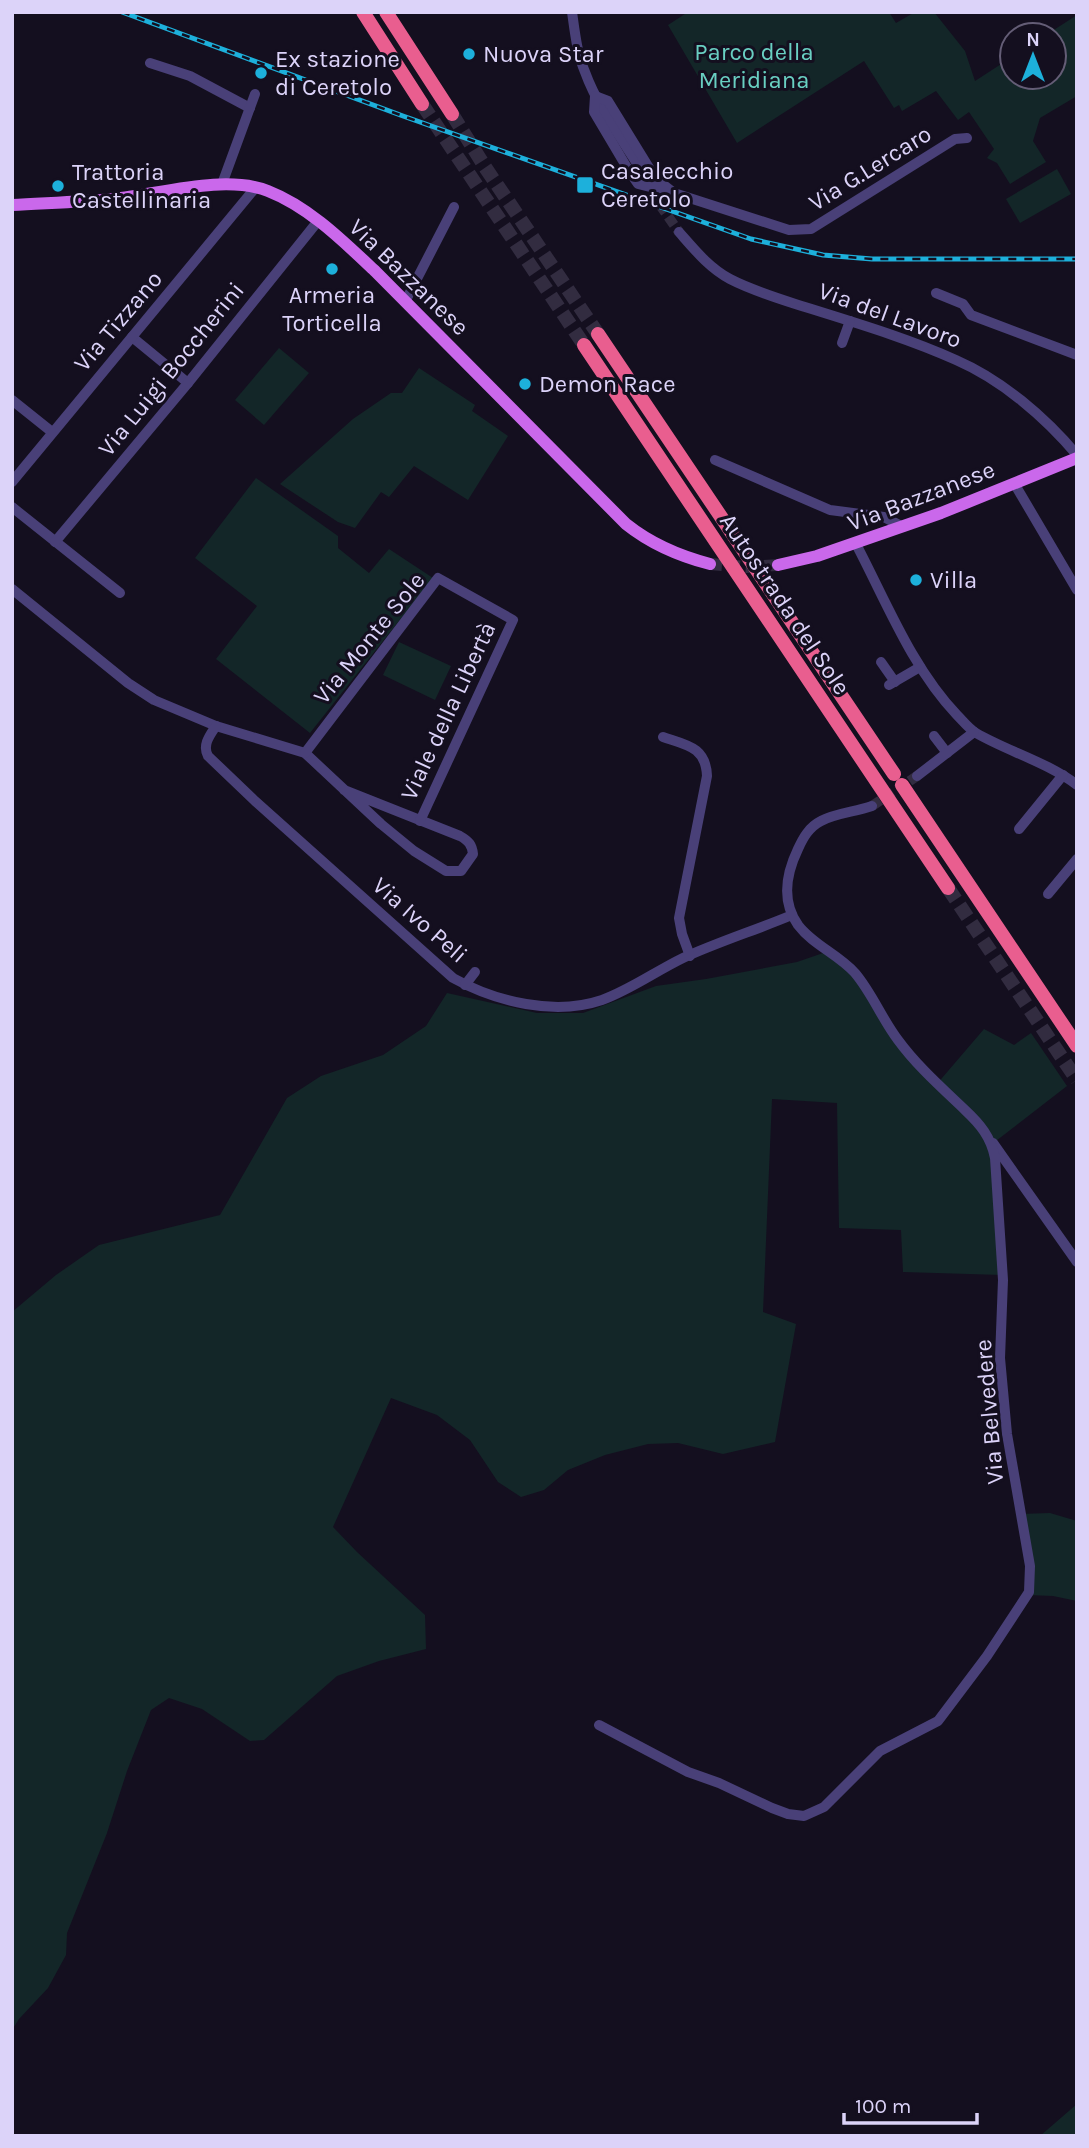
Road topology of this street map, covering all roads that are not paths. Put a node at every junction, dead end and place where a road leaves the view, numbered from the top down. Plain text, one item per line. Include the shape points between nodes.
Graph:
1 (363, 12) edge
2 (386, 12) edge
3 (392, 12) edge
4 (572, 12) edge
5 (150, 63) dead end
6 (428, 75) junction
7 (255, 94) dead end
8 (596, 96) junction
9 (422, 104) tunnel mouth
10 (250, 108) junction
11 (452, 114) tunnel mouth
12 (967, 138) dead end
13 (638, 165) tunnel mouth
14 (222, 184) junction
15 (256, 187) junction
16 (674, 193) junction
17 (12, 205) edge
18 (454, 207) dead end
19 (318, 220) junction
20 (679, 232) tunnel mouth
21 (936, 293) dead end
22 (406, 300) junction
23 (850, 321) junction
24 (598, 334) tunnel mouth
25 (132, 337) junction
26 (842, 342) dead end
27 (584, 345) tunnel mouth
28 (1077, 355) edge
29 (188, 383) junction
30 (12, 400) edge
31 (52, 432) junction
32 (1077, 457) edge
33 (715, 460) dead end
34 (12, 482) edge
35 (1014, 483) junction
36 (12, 508) edge
37 (903, 527) junction
38 (55, 542) junction
39 (856, 544) junction
40 (710, 564) tunnel mouth
41 (778, 565) tunnel mouth
42 (12, 589) edge
43 (1077, 590) edge
44 (120, 593) dead end
45 (513, 620) joint
46 (881, 662) dead end
47 (920, 667) junction
48 (216, 726) junction
49 (974, 732) junction
50 (934, 736) dead end
51 (663, 737) dead end
52 (305, 753) junction
53 (947, 753) junction
54 (1063, 775) junction
55 (917, 776) tunnel mouth
56 (1076, 783) edge
57 (344, 790) junction
58 (872, 806) tunnel mouth
59 (420, 821) junction
60 (1020, 829) dead end
61 (1077, 859) edge
62 (948, 888) tunnel mouth
63 (1048, 894) dead end
64 (792, 915) junction
65 (690, 956) junction
66 (475, 972) dead end
67 (465, 985) junction
68 (1077, 1046) edge
69 (991, 1140) junction
70 (1077, 1262) edge
71 (599, 1725) dead end

1 - 9 highway
2 - 6 highway
3 - 6 highway
4 - 8 street via 584,72
5 - 10 street via 190,76
6 - 11 highway
7 - 10 street
8 - 13 street
8 - 16 street via 608,101 656,179
8 - 16 street, Via G.Lercaro via 594,113 638,184
10 - 14 street
12 - 16 street, Via G.Lercaro via 954,139 811,229 789,230
14 - 15 main road, Via Bazzanese
14 - 17 main road, Via Bazzanese via 112,199
15 - 19 main road, Via Bazzanese
15 - 25 street, Via Tizzano
18 - 22 street
19 - 22 main road, Via Bazzanese
19 - 29 street, Via Luigi Boccherini
20 - 23 street, Via del Lavoro via 701,257 729,278
21 - 28 street via 962,303 971,315
22 - 40 main road, Via Bazzanese via 626,524 679,555
23 - 26 street
23 - 32 street, Via del Lavoro via 974,368 1042,418
24 - 68 highway, Autostrada del Sole
25 - 29 street
25 - 31 street, Via Tizzano
27 - 62 highway, Autostrada del Sole
29 - 38 street, Via Luigi Boccherini
30 - 31 street
31 - 34 street, Via Tizzano
32 - 35 main road, Via Bazzanese
33 - 37 street via 830,510 884,517
35 - 37 main road, Via Bazzanese
35 - 43 street
36 - 38 street
37 - 39 main road, Via Bazzanese
38 - 44 street
39 - 41 main road, Via Bazzanese
39 - 47 street
42 - 48 street, Viale della Libertà via 128,683 154,700
45 - 52 street, Via Monte Sole via 438,578
45 - 59 street, Viale della Libertà
46 - 47 street via 892,683
47 - 49 street via 946,704
48 - 52 street, Viale della Libertà
48 - 67 street, Via Ivo Peli via 206,744 208,756
49 - 53 street
49 - 54 street
50 - 53 street
51 - 65 street via 699,751 706,764 679,918
52 - 57 street, Viale della Libertà
53 - 55 street
54 - 56 street
54 - 60 street
57 - 59 street
57 - 59 street, Viale della Libertà via 414,851 446,871 461,871 473,855 468,841
58 - 64 street via 835,815 806,833 787,884
61 - 63 street
64 - 65 street, Via Ivo Peli
64 - 69 street via 806,934 854,973 900,1042
65 - 67 street, Via Ivo Peli via 605,999 579,1006 517,1002
66 - 67 street
69 - 70 street
69 - 71 street, Via Belvedere via 1003,1280 1000,1358 1007,1434 1030,1566 1029,1592 987,1656 938,1721 880,1751 824,1807 804,1816 780,1811 688,1772

